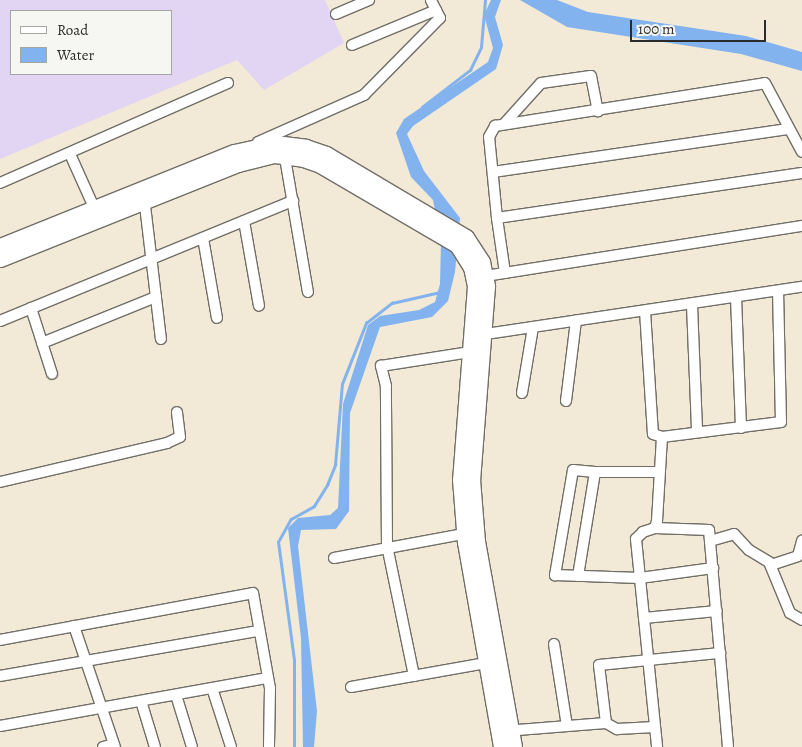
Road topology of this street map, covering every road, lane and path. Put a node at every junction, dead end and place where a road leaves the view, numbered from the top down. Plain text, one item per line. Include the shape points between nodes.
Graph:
1 (369, 0) edge
2 (431, 0) edge
3 (436, 10) junction
4 (336, 14) dead end
5 (352, 45) dead end
6 (228, 83) dead end
7 (598, 111) junction
8 (504, 124) junction
9 (788, 129) junction
10 (284, 150) junction
11 (234, 152) junction
12 (802, 152) edge
13 (70, 154) junction
14 (492, 172) junction
15 (802, 173) edge
16 (0, 183) edge
17 (144, 195) junction
18 (293, 201) junction
19 (97, 214) junction
20 (497, 218) junction
21 (244, 222) junction
22 (802, 226) edge
23 (203, 238) junction
24 (0, 246) edge
25 (0, 259) edge
26 (152, 260) junction
27 (505, 273) junction
28 (480, 277) junction
29 (802, 287) edge
30 (778, 291) junction
31 (308, 292) dead end
32 (156, 297) junction
33 (736, 298) junction
34 (692, 305) junction
35 (259, 306) dead end
36 (31, 308) junction
37 (645, 311) junction
38 (217, 318) dead end
39 (0, 321) edge
40 (576, 321) junction
41 (534, 327) junction
42 (477, 335) junction
43 (162, 340) dead end
44 (42, 343) junction
45 (470, 352) junction
46 (52, 374) dead end
47 (522, 393) dead end
48 (566, 401) dead end
49 (177, 412) dead end
50 (740, 428) junction
51 (697, 432) junction
52 (662, 437) junction
53 (595, 472) junction
54 (658, 472) junction
55 (0, 482) edge
56 (655, 528) junction
57 (464, 534) junction
58 (802, 540) edge
59 (710, 541) junction
60 (387, 546) junction
61 (334, 558) dead end
62 (771, 565) junction
63 (713, 568) junction
64 (578, 576) junction
65 (640, 578) junction
66 (717, 610) junction
67 (644, 618) junction
68 (802, 620) edge
69 (74, 626) junction
70 (259, 631) junction
71 (0, 640) edge
72 (554, 644) dead end
73 (720, 653) junction
74 (648, 659) junction
75 (86, 662) junction
76 (486, 663) junction
77 (0, 676) edge
78 (414, 676) junction
79 (268, 678) junction
80 (351, 687) dead end
81 (212, 688) junction
82 (176, 695) junction
83 (141, 701) junction
84 (102, 708) junction
85 (606, 723) junction
86 (0, 726) edge
87 (567, 726) junction
88 (655, 727) junction
89 (505, 731) junction
90 (115, 746) edge
91 (103, 747) edge
92 (155, 747) edge
93 (192, 747) edge
94 (231, 747) edge
95 (269, 747) edge
96 (501, 747) edge
97 (514, 747) edge
98 (657, 747) edge
99 (728, 747) edge

1 - 4 street
2 - 3 street
3 - 5 street
3 - 11 street via 440,18 364,95
6 - 13 street via 117,129
7 - 8 street
7 - 8 street via 591,76 541,82
7 - 9 street via 765,83
8 - 14 street via 490,130
9 - 12 street
9 - 14 street
10 - 11 street via 259,145
10 - 17 street
10 - 18 street
10 - 28 street via 326,154 479,255
11 - 17 street
13 - 16 street
13 - 19 street
14 - 20 street
15 - 20 street
17 - 19 street
17 - 26 street
18 - 21 street
18 - 31 street
19 - 24 street
19 - 25 street
20 - 27 street
21 - 23 street
21 - 35 street
22 - 27 street
23 - 26 street
23 - 38 street
26 - 32 street
26 - 36 street
27 - 28 street
28 - 42 street
29 - 30 street
30 - 33 street
30 - 50 street via 782,420 774,425
32 - 43 street
32 - 44 street
33 - 34 street
33 - 50 street
34 - 37 street
34 - 51 street
36 - 39 street
36 - 44 street
37 - 40 street
37 - 52 street via 653,434
40 - 41 street
40 - 48 street
41 - 42 street
41 - 47 street
42 - 45 street
42 - 89 street via 472,479 477,541
44 - 46 street
45 - 57 street via 460,479
45 - 60 street via 381,366 386,386
49 - 55 street via 180,437 167,443
50 - 51 street
51 - 52 street
52 - 54 street
53 - 54 street
53 - 64 street
53 - 64 street via 573,470 554,572 557,576
54 - 56 street
56 - 59 street via 709,530
56 - 65 street via 643,532 636,539
57 - 60 street
57 - 76 street
58 - 62 street via 798,556
59 - 62 street via 734,534 749,550
59 - 63 street
60 - 61 street
60 - 78 street
62 - 68 street via 790,613
63 - 65 street
63 - 66 street
64 - 65 street
65 - 67 street
66 - 67 street
66 - 73 street
67 - 74 street
69 - 70 street via 252,593
69 - 71 street
69 - 75 street
70 - 75 street
70 - 79 street
72 - 87 street
73 - 74 street
73 - 99 street
74 - 85 street via 599,665
74 - 88 street
75 - 77 street
75 - 84 street
76 - 78 street
76 - 89 street
78 - 80 street
79 - 81 street
79 - 95 street
81 - 82 street
81 - 94 street
82 - 83 street
82 - 93 street
83 - 84 street
83 - 92 street
84 - 86 street
84 - 90 street
85 - 87 street
85 - 88 street via 617,729
87 - 89 street
88 - 98 street
89 - 96 street
89 - 97 street
90 - 91 street

